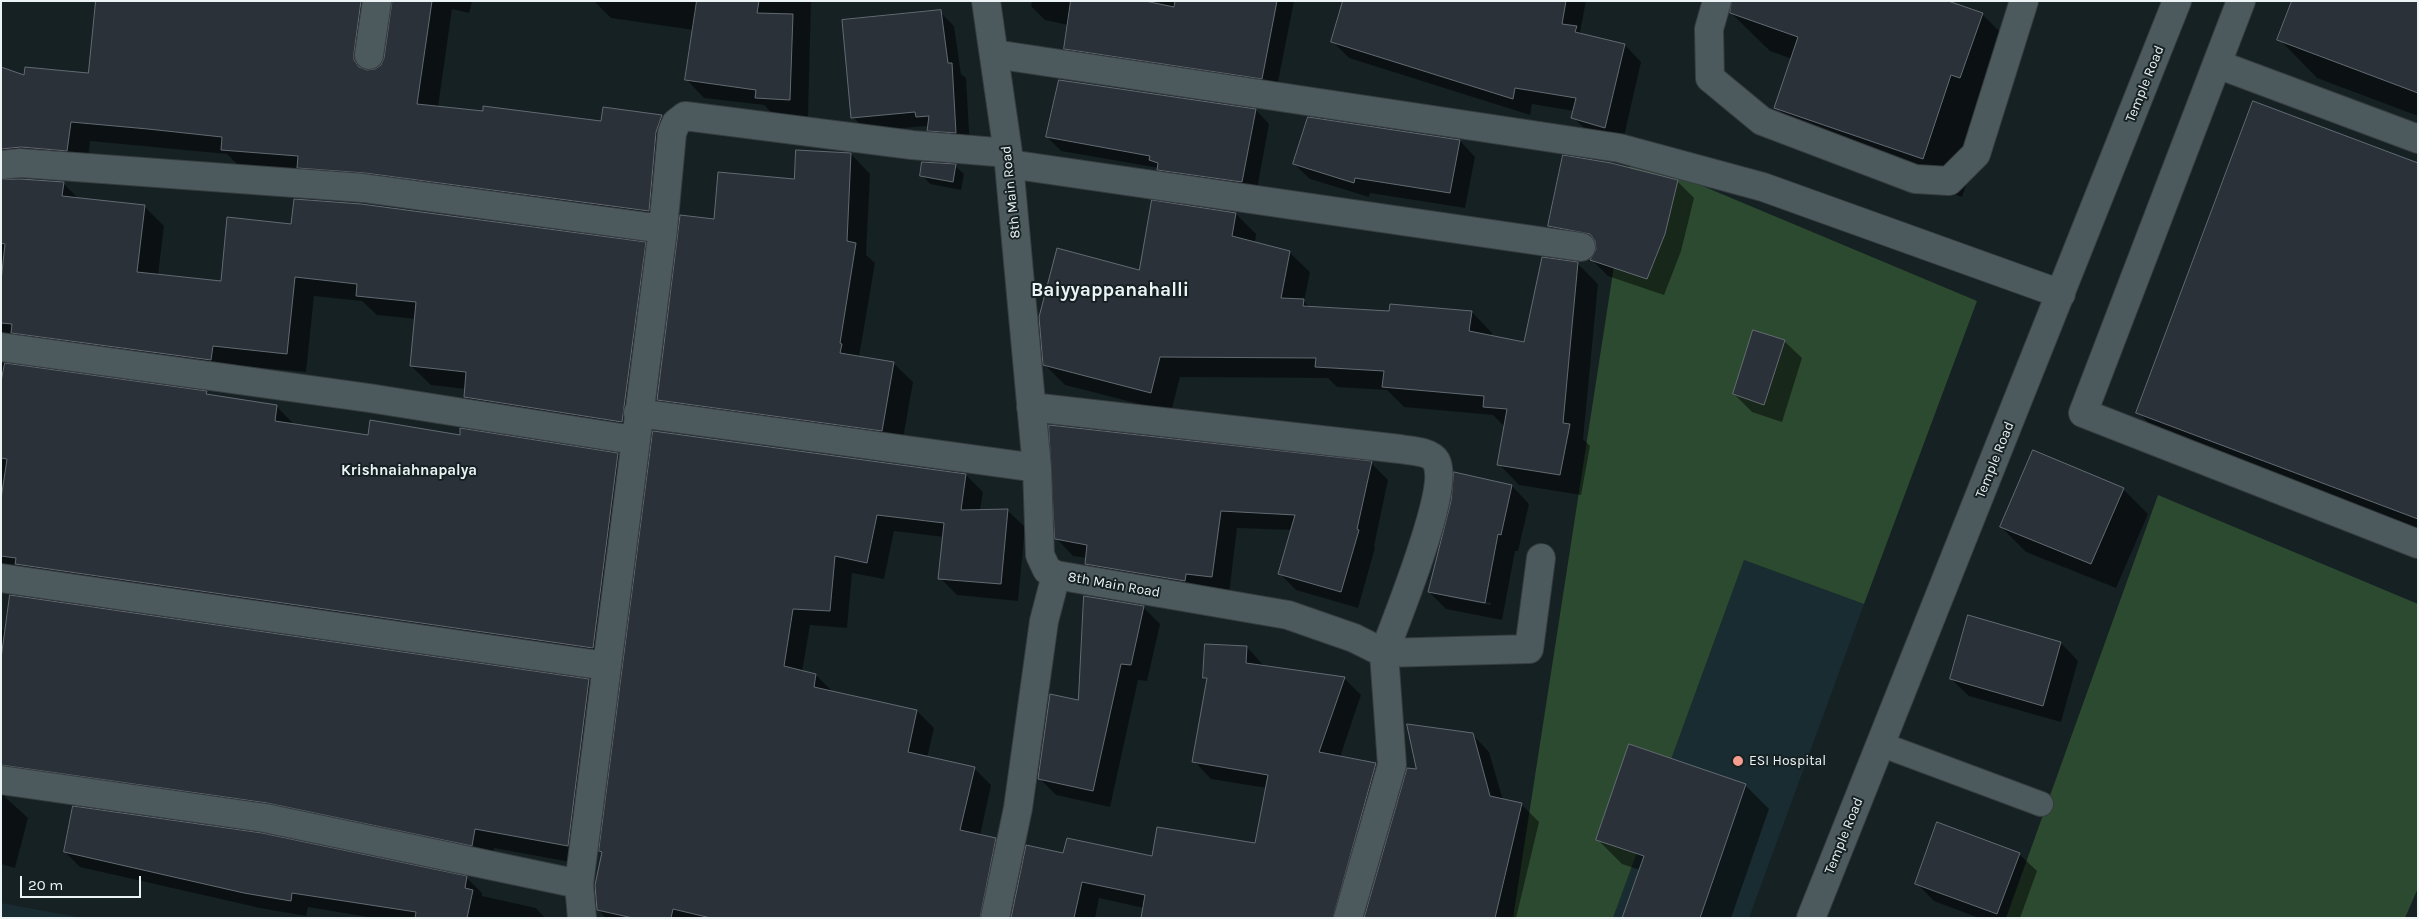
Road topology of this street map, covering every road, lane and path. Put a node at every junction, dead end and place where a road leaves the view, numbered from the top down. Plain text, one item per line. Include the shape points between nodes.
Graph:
1 (377, 1) edge
2 (986, 1) edge
3 (1717, 1) edge
4 (2024, 1) edge
5 (2177, 1) edge
6 (2241, 1) edge
7 (994, 54) junction
8 (369, 55) dead end
9 (2217, 64) junction
10 (2418, 139) edge
11 (1009, 158) junction
12 (1, 165) edge
13 (663, 230) junction
14 (1581, 247) dead end
15 (2061, 294) junction
16 (1, 347) edge
17 (1031, 407) junction
18 (638, 413) junction
19 (634, 440) junction
20 (1037, 468) junction
21 (2418, 544) edge
22 (1541, 558) dead end
23 (1056, 576) junction
24 (1, 578) edge
25 (1384, 653) junction
26 (606, 666) junction
27 (1880, 744) junction
28 (1, 780) edge
29 (2041, 804) dead end
30 (579, 884) junction
31 (582, 918) edge
32 (995, 918) edge
33 (1348, 918) edge
34 (1811, 918) edge

1 - 8 street
2 - 7 street, 8th Main Road
3 - 4 street via 1709,29 1710,78 1762,121 1915,178 1949,181 1976,154
5 - 15 street, Temple Road
6 - 9 street
7 - 11 street, 8th Main Road
7 - 15 street via 1620,148 1763,187
9 - 10 street
9 - 21 street via 2083,413
11 - 13 street via 685,116 676,123 672,133
11 - 14 street
11 - 17 street, 8th Main Road
12 - 13 street via 20,163 362,188
13 - 18 street
15 - 27 street, Temple Road
16 - 19 street via 369,398
17 - 20 street, 8th Main Road
17 - 25 street via 1428,454 1436,460 1439,471 1429,530
18 - 19 street
18 - 20 street
19 - 26 street
20 - 23 street, 8th Main Road via 1040,555 1047,570
22 - 25 street via 1529,649
23 - 25 street, 8th Main Road via 1288,615 1354,638
23 - 32 street via 1044,621 1018,808
24 - 26 street
25 - 33 street via 1392,765
26 - 30 street
27 - 29 lane
27 - 34 street, Temple Road
28 - 30 street via 265,818
30 - 31 street

